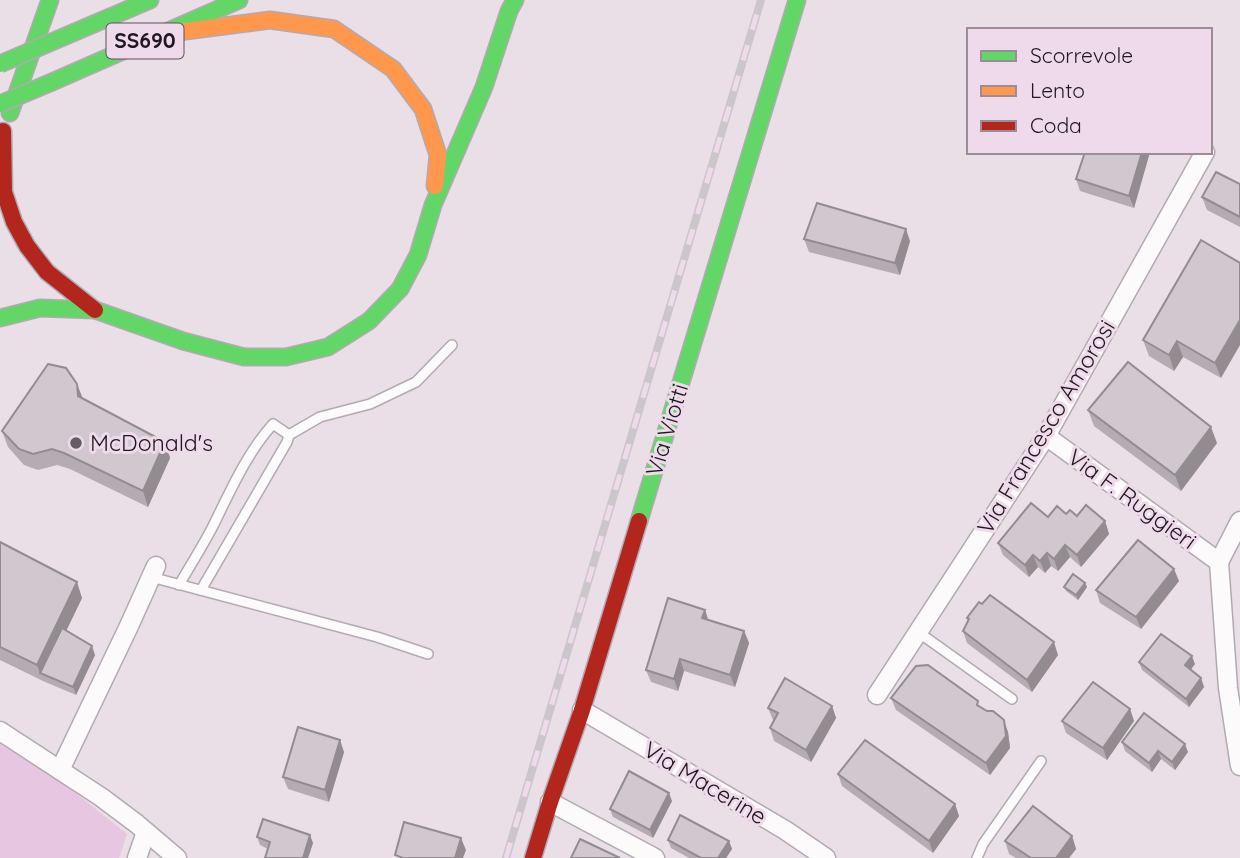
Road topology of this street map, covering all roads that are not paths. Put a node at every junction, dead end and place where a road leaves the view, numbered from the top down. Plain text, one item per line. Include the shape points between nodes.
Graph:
1 (50, 0) edge
2 (150, 0) edge
3 (239, 0) edge
4 (515, 0) edge
5 (797, 0) edge
6 (162, 34) junction
7 (0, 64) edge
8 (0, 104) edge
9 (2, 136) edge
10 (1204, 154) edge
11 (433, 205) junction
12 (10, 248) dead end
13 (47, 272) junction
14 (1, 300) edge
15 (40, 307) junction
16 (95, 310) junction
17 (0, 318) edge
18 (452, 345) dead end
19 (289, 435) junction
20 (1046, 436) junction
21 (1240, 521) edge
22 (1219, 562) junction
23 (153, 571) joint
24 (179, 585) junction
25 (201, 590) junction
26 (918, 632) junction
27 (428, 653) dead end
28 (877, 695) dead end
29 (1012, 699) dead end
30 (582, 710) junction
31 (0, 731) edge
32 (1041, 761) dead end
33 (1240, 766) edge
34 (60, 770) junction
35 (550, 802) junction
36 (146, 832) junction
37 (137, 858) edge
38 (177, 858) edge
39 (533, 858) edge
40 (654, 858) edge
41 (826, 858) edge
42 (977, 858) edge

1 - 9 main road
2 - 7 main road, SS690, bridge
3 - 6 main road, SS690
4 - 11 main road via 484,87
5 - 30 main road, Via Viotti
6 - 8 main road, SS690, bridge
6 - 11 main road via 270,20 334,29 393,69 424,109 438,155
9 - 13 main road via 4,192 14,222
10 - 20 street, Via Francesco Amorosi
11 - 16 main road via 418,255 400,289 369,321 328,347 286,357 244,357
12 - 13 main road
13 - 16 main road
14 - 15 main road
15 - 16 main road
15 - 17 main road
18 - 19 lane via 416,382 370,404 320,417
19 - 24 lane via 273,424 259,439
19 - 25 lane
20 - 22 street, Via F. Ruggieri
20 - 26 street, Via Francesco Amorosi
21 - 22 street
22 - 33 street via 1228,688
23 - 24 lane
23 - 34 street
24 - 25 lane
25 - 27 lane
26 - 28 street, Via Francesco Amorosi
26 - 29 lane
30 - 35 main road, Via Viotti
30 - 41 street, Via Macerine
31 - 34 street
32 - 42 lane
34 - 36 street
35 - 39 main road, Via Viotti
35 - 40 street
36 - 37 street
36 - 38 street

